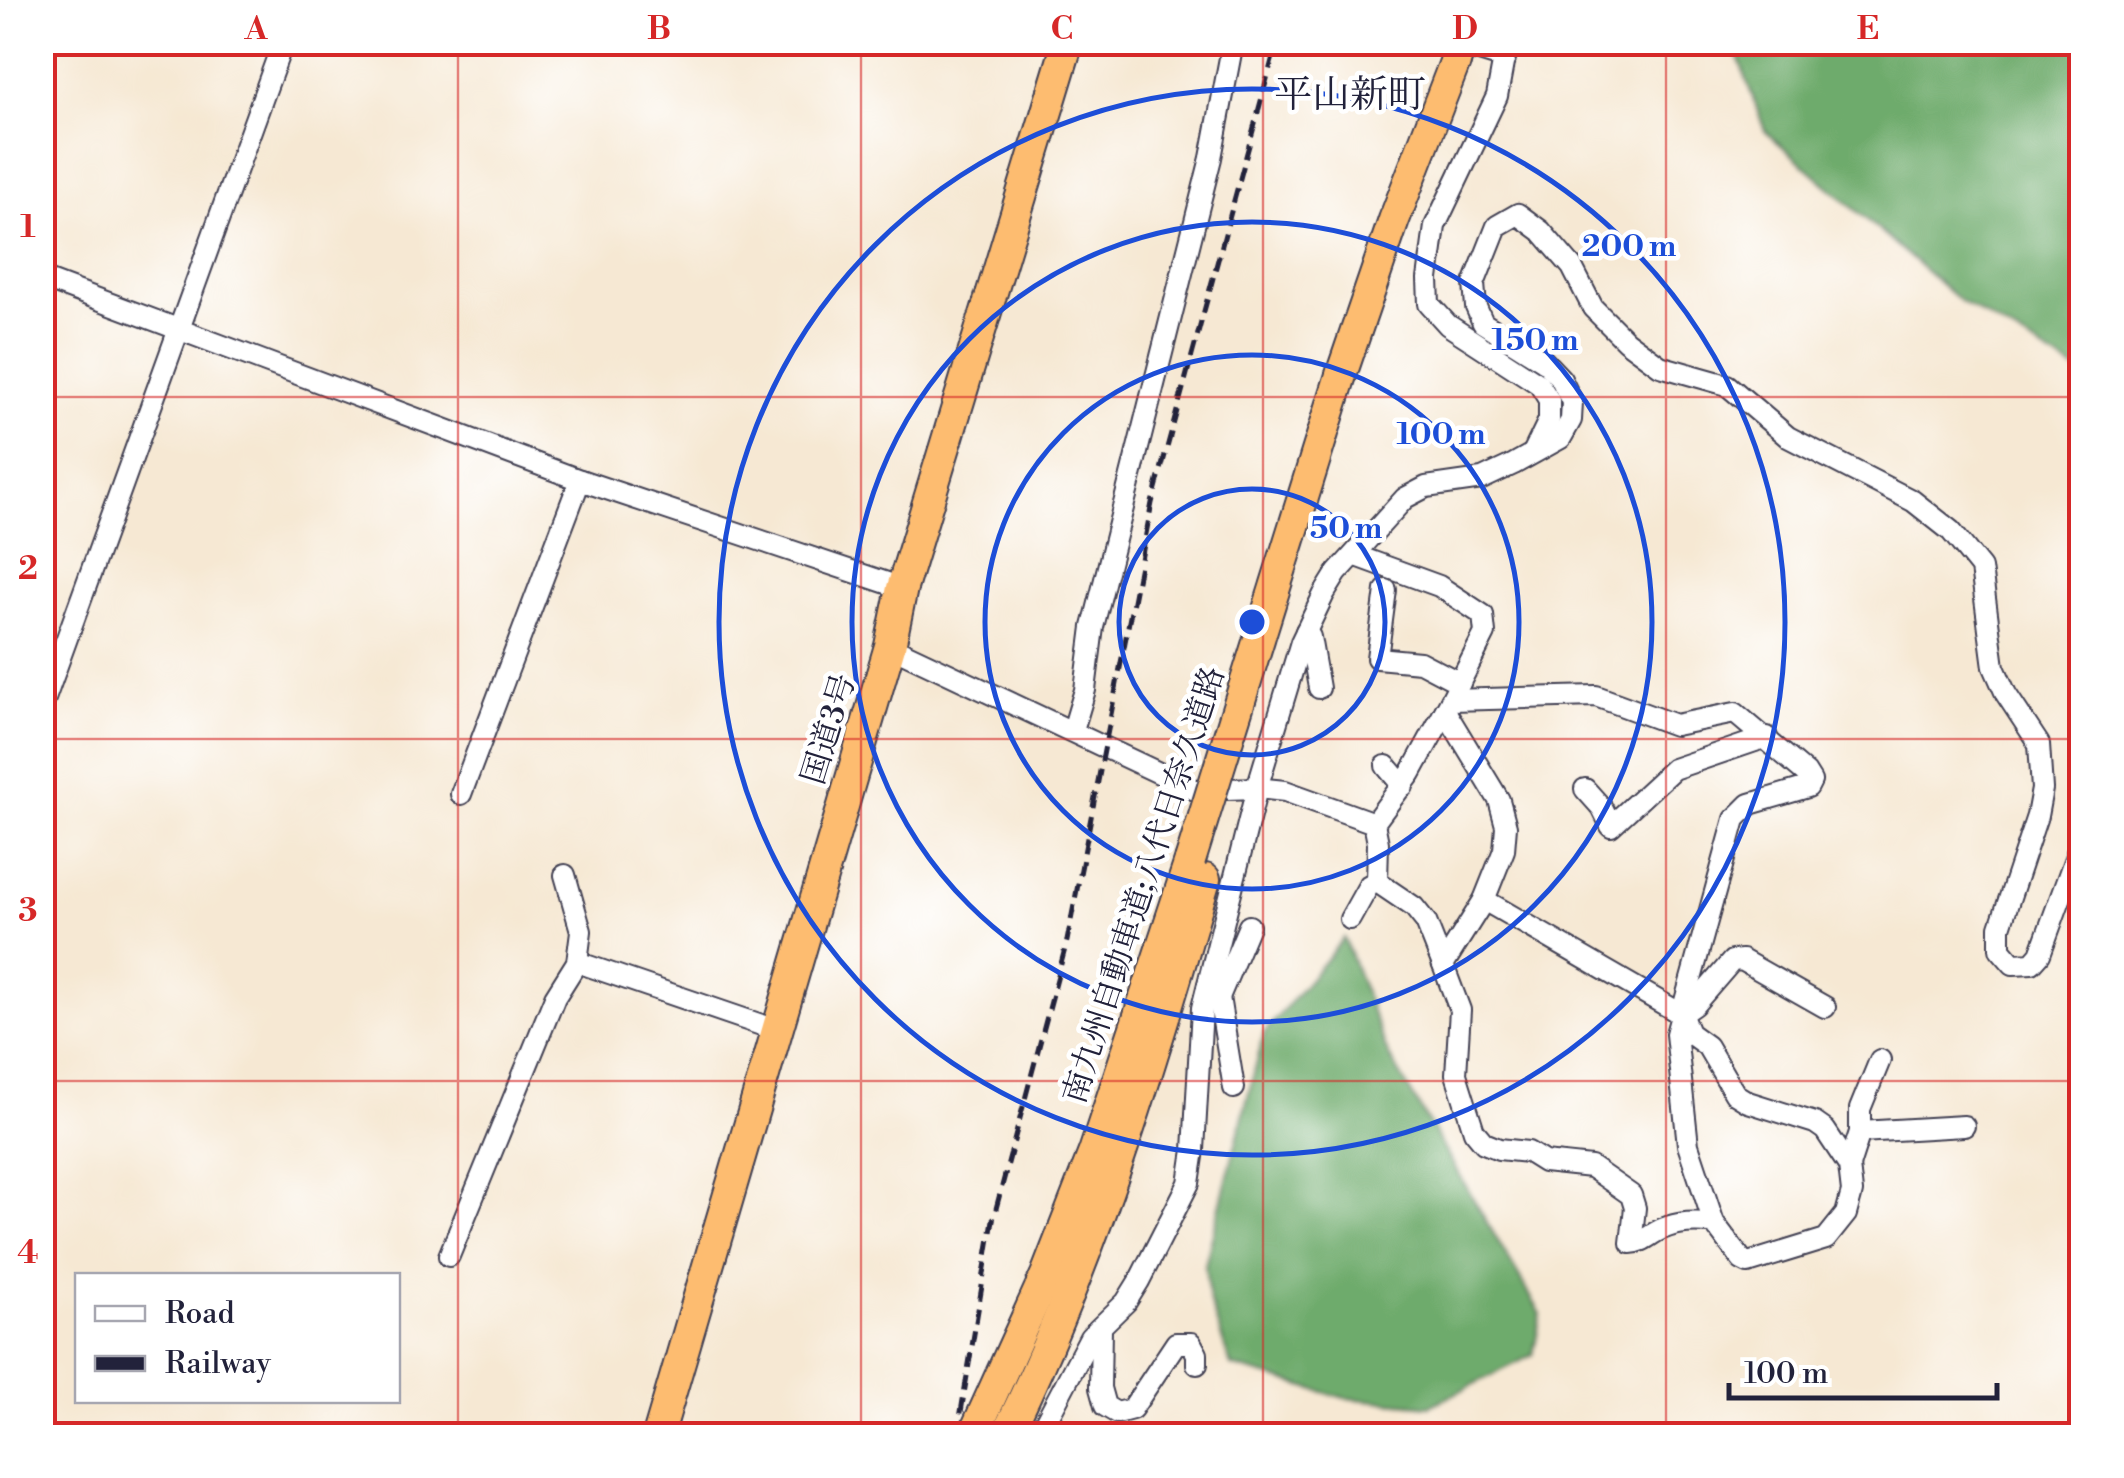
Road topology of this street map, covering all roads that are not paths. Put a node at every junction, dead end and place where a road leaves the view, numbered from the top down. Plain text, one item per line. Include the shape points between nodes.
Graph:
1 (283, 42) edge
2 (1068, 42) edge
3 (1226, 44) edge
4 (1455, 49) edge
5 (1506, 50) edge
6 (42, 278) edge
7 (180, 328) junction
8 (1534, 451) junction
9 (580, 480) junction
10 (1354, 555) junction
11 (902, 588) junction
12 (1386, 590) dead end
13 (1306, 632) junction
14 (890, 646) junction
15 (1318, 688) dead end
16 (1452, 698) junction
17 (42, 707) edge
18 (1073, 730) junction
19 (1766, 737) junction
20 (1386, 766) dead end
21 (1402, 786) junction
22 (1257, 788) junction
23 (1584, 789) dead end
24 (461, 794) dead end
25 (1374, 823) junction
26 (2082, 838) edge
27 (565, 875) dead end
28 (1377, 882) junction
29 (1484, 900) junction
30 (1350, 919) dead end
31 (1249, 926) dead end
32 (577, 962) junction
33 (1443, 965) junction
34 (1214, 991) junction
35 (1826, 1007) dead end
36 (1681, 1014) junction
37 (776, 1030) junction
38 (1880, 1060) dead end
39 (1234, 1088) dead end
40 (1964, 1126) dead end
41 (1860, 1132) junction
42 (1849, 1166) junction
43 (1714, 1223) junction
44 (449, 1256) dead end
45 (1101, 1328) junction
46 (1198, 1364) dead end
47 (1022, 1369) junction
48 (658, 1436) edge
49 (972, 1436) edge
50 (1006, 1436) edge
51 (1038, 1436) edge

1 - 7 street
2 - 11 highway, 国道3号
3 - 18 street via 1211,158
4 - 5 street
4 - 47 highway, 南九州自動車道;八代日奈久道路, bridge via 1394,220 1199,864
5 - 8 street via 1498,96 1436,226 1429,304 1448,326 1539,384 1548,420
6 - 7 street
7 - 9 street
7 - 17 street
8 - 10 street via 1482,479 1426,486 1405,498
8 - 26 street via 1561,438 1572,402 1562,378 1544,362 1483,323 1474,284 1497,226 1518,214 1542,231 1593,308 1626,342 1660,366 1727,385 1788,436 1913,501 1951,531 1981,568 1994,666 2039,744 2041,766 2037,816 2000,928 2000,949 2013,964 2040,954
9 - 11 street
9 - 24 street
10 - 13 street via 1324,580
10 - 16 street via 1439,586 1484,615 1485,633
11 - 14 highway, 国道3号
12 - 16 street via 1377,658 1420,662
13 - 15 street
13 - 22 street
14 - 18 street
14 - 37 highway, 国道3号
16 - 19 street via 1596,696 1675,725 1735,713
16 - 21 street
16 - 29 street via 1506,826
18 - 22 street via 1195,790
19 - 23 street via 1674,769 1611,826
19 - 36 street via 1811,781 1750,804 1735,819
20 - 21 street
21 - 25 street
22 - 25 street
22 - 34 street
25 - 28 street
27 - 32 street via 580,930
28 - 30 street
28 - 33 street via 1426,922
29 - 33 street
29 - 36 street
31 - 34 street
32 - 37 street
32 - 44 street via 555,997
33 - 43 street via 1460,1010 1456,1074 1474,1131 1484,1142 1544,1162 1591,1167 1630,1195 1631,1243 1685,1221
34 - 39 street
34 - 45 street via 1202,1008 1188,1183 1133,1292
35 - 36 street via 1742,960 1732,961
36 - 42 street via 1735,1094 1814,1123
36 - 43 street via 1676,1034 1688,1145
37 - 48 highway, 国道3号
38 - 41 street via 1860,1110
40 - 41 street
41 - 42 street
42 - 43 street via 1846,1214 1826,1239 1748,1263
45 - 46 street via 1100,1388 1105,1406 1116,1413 1132,1409 1176,1342 1191,1344
45 - 51 street
47 - 49 highway, 南九州自動車道;八代日奈久道路
47 - 50 highway, 南九州自動車道;八代日奈久道路

